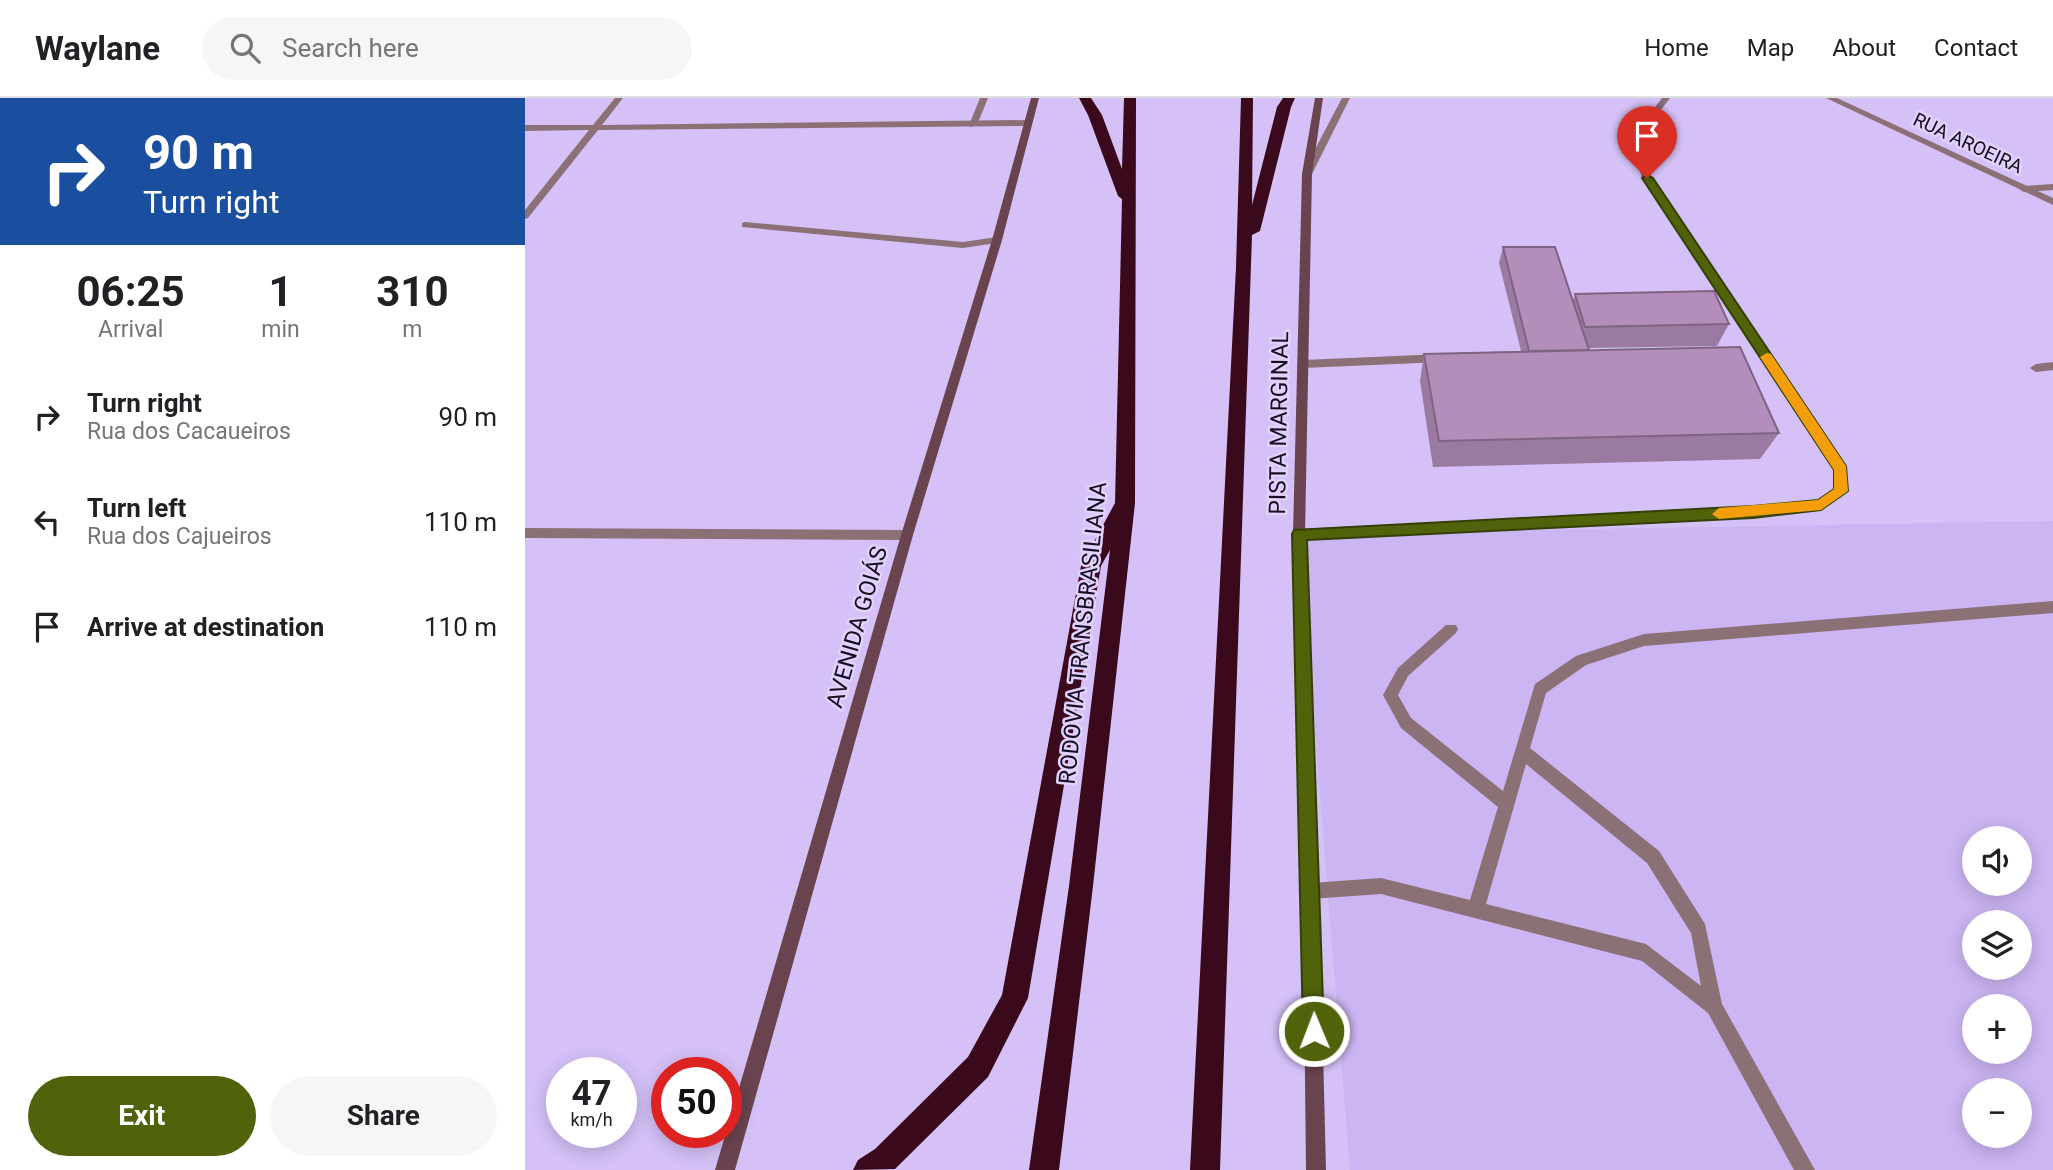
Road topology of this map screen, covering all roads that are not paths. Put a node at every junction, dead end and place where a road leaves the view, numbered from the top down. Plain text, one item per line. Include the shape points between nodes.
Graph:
1 (619, 98) edge
2 (983, 98) edge
3 (1035, 98) edge
4 (1085, 98) edge
5 (1130, 98) edge
6 (1247, 98) edge
7 (1290, 98) edge
8 (1319, 98) edge
9 (1346, 98) edge
10 (1666, 98) edge
11 (1830, 98) edge
12 (1028, 123) junction
13 (973, 125) junction
14 (525, 128) edge
15 (594, 128) junction
16 (1307, 174) junction
17 (2053, 187) edge
18 (2024, 189) junction
19 (2053, 202) edge
20 (1130, 209) junction
21 (525, 216) edge
22 (745, 225) dead end
23 (997, 240) junction
24 (1244, 267) junction
25 (1456, 357) edge
26 (1303, 364) junction
27 (2053, 366) edge
28 (2036, 368) dead end
29 (1125, 503) junction
30 (525, 534) edge
31 (1299, 534) junction
32 (907, 535) junction
33 (2053, 607) edge
34 (1451, 629) dead end
35 (1522, 751) junction
36 (1506, 804) junction
37 (1311, 891) junction
38 (1476, 910) junction
39 (1714, 1007) junction
40 (725, 1170) edge
41 (868, 1170) edge
42 (1044, 1170) edge
43 (1205, 1170) edge
44 (1316, 1170) edge
45 (1805, 1170) edge

1 - 15 street
2 - 13 street
3 - 12 main road, AVENIDA GOIÁS
4 - 20 highway
5 - 20 highway, RODOVIA TRANSBRASILIANA
6 - 24 highway
7 - 24 highway
8 - 16 main road, PISTA MARGINAL
9 - 16 street
10 - 31 street via 1634,139 1647,178 1841,470 1841,491 1821,505 1753,512
11 - 18 street, RUA AROEIRA
12 - 13 street
12 - 23 main road, AVENIDA GOIÁS
13 - 15 street
14 - 15 street
15 - 21 street
16 - 26 main road, PISTA MARGINAL
17 - 18 street
18 - 19 street, RUA AROEIRA
20 - 29 highway, RODOVIA TRANSBRASILIANA
22 - 23 street via 963,245
23 - 32 main road, AVENIDA GOIÁS
24 - 43 highway
25 - 26 street
26 - 31 main road, PISTA MARGINAL
27 - 28 street
29 - 41 highway via 1091,566 1014,998 978,1067 885,1159
29 - 42 highway, RODOVIA TRANSBRASILIANA
30 - 32 street
31 - 37 main road, PISTA MARGINAL
32 - 40 main road, AVENIDA GOIÁS
33 - 35 street via 1644,640 1581,660 1540,689
34 - 36 street via 1403,672 1390,695 1406,723
35 - 36 street
35 - 39 street via 1654,857 1699,930
36 - 38 street
37 - 38 street via 1381,886
37 - 44 main road, PISTA MARGINAL
38 - 39 street via 1646,953
39 - 45 street

